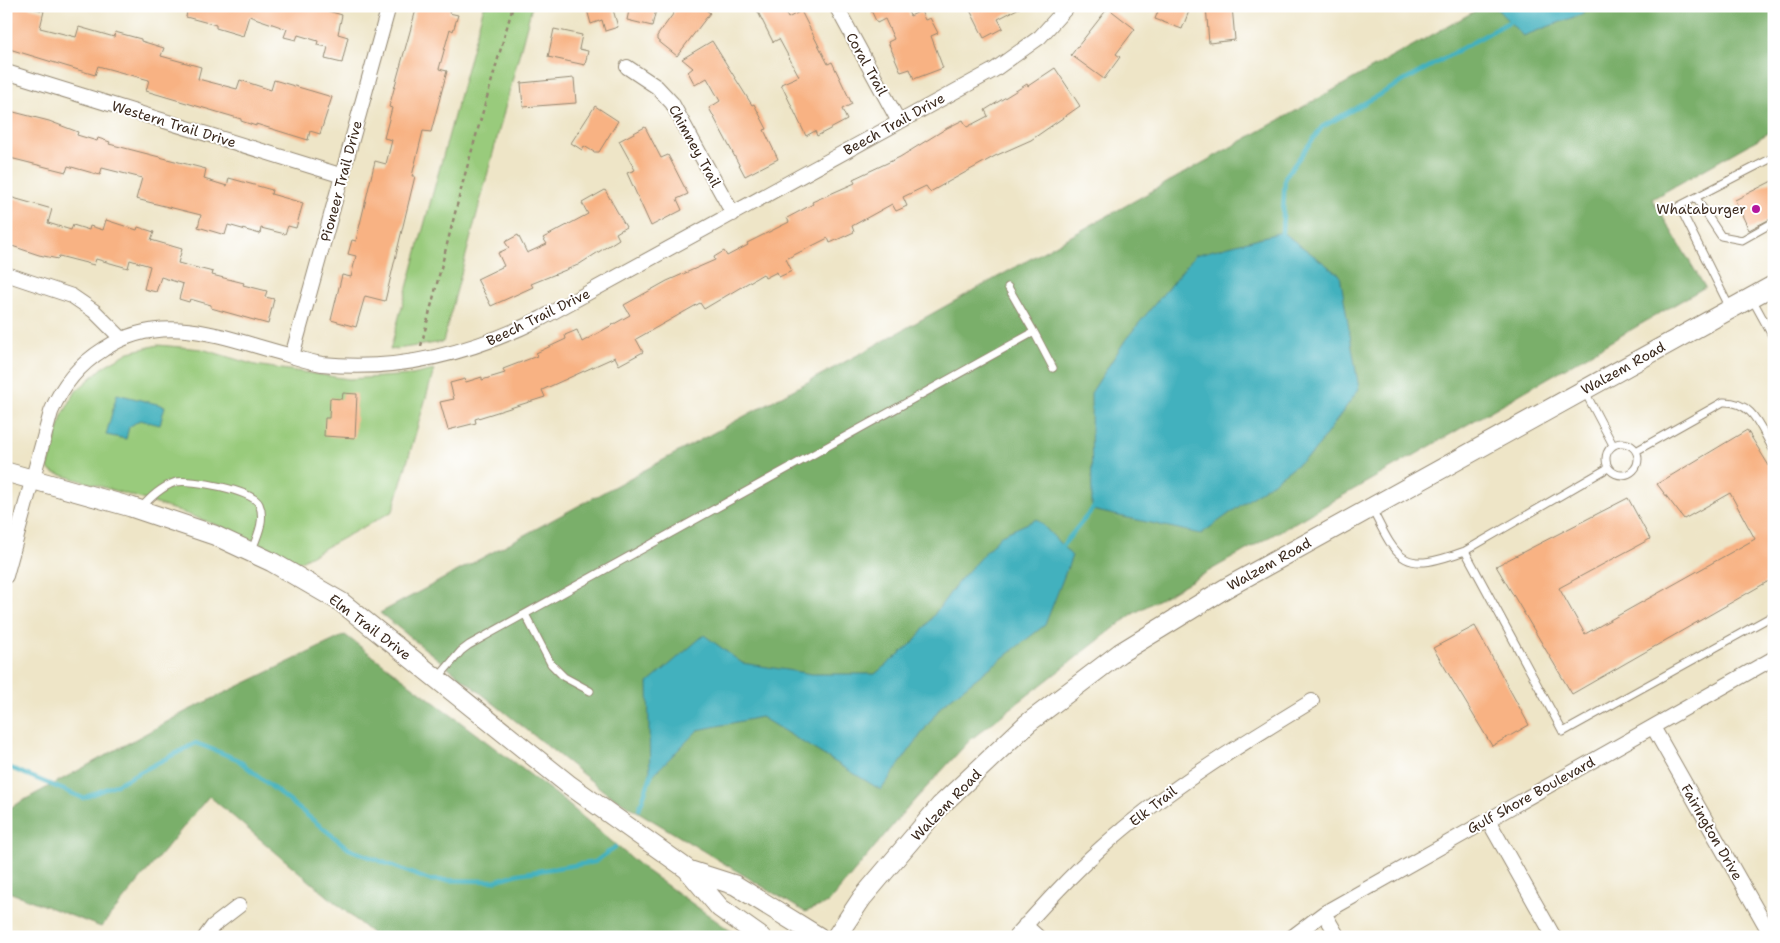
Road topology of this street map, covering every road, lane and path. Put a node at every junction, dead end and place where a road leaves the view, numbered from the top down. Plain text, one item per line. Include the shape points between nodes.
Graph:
1 (389, 6) edge
2 (514, 6) edge
3 (836, 6) edge
4 (1068, 6) edge
5 (1055, 12) edge
6 (627, 67) dead end
7 (6, 72) edge
8 (899, 122) junction
9 (1774, 157) edge
10 (343, 176) junction
11 (1696, 198) junction
12 (732, 214) junction
13 (1774, 222) edge
14 (6, 274) edge
15 (1774, 285) edge
16 (1008, 287) dead end
17 (1751, 297) junction
18 (1730, 309) junction
19 (1034, 332) junction
20 (121, 338) junction
21 (1774, 339) edge
22 (292, 356) junction
23 (418, 360) junction
24 (1053, 368) dead end
25 (1584, 390) junction
26 (1613, 445) junction
27 (1636, 451) junction
28 (1774, 451) edge
29 (1608, 468) junction
30 (6, 472) edge
31 (32, 480) junction
32 (1371, 508) junction
33 (139, 510) junction
34 (1465, 551) junction
35 (251, 552) junction
36 (6, 576) edge
37 (525, 614) junction
38 (1774, 615) edge
39 (1774, 658) edge
40 (437, 679) junction
41 (590, 690) dead end
42 (1312, 701) dead end
43 (1652, 727) junction
44 (1488, 820) junction
45 (687, 869) junction
46 (239, 906) dead end
47 (1324, 913) junction
48 (1025, 925) junction
49 (205, 937) edge
50 (761, 937) edge
51 (819, 937) edge
52 (836, 937) edge
53 (1015, 937) edge
54 (1038, 937) edge
55 (1292, 937) edge
56 (1338, 937) edge
57 (1554, 937) edge
58 (1772, 937) edge

1 - 10 street, Pioneer Trail Drive
2 - 23 path via 464,178
3 - 8 street, Coral Trail
4 - 5 street, Beech Trail Drive
5 - 8 street, Beech Trail Drive via 1018,55
6 - 12 street, Chimney Trail via 657,87 672,103
7 - 10 street, Western Trail Drive
8 - 12 street, Beech Trail Drive
9 - 11 lane
10 - 22 street, Pioneer Trail Drive
11 - 13 lane via 1721,236 1742,240
11 - 18 lane via 1679,206
12 - 23 street, Beech Trail Drive via 520,329 482,345
14 - 20 street via 72,296 94,311
15 - 17 main road, Walzem Road
16 - 19 lane
17 - 18 main road, Walzem Road
17 - 21 lane
18 - 25 main road, Walzem Road
19 - 24 lane
19 - 37 lane
20 - 22 street, Beech Trail Drive via 138,332 192,329
20 - 31 street, Beech Trail Drive via 91,357 56,399
22 - 23 street, Beech Trail Drive via 321,364 361,365
25 - 26 lane
25 - 32 main road, Walzem Road
26 - 27 lane via 1628,444
26 - 29 lane via 1605,458
27 - 28 lane via 1723,402 1737,401 1748,408
27 - 29 lane via 1638,462 1632,472 1616,475
29 - 34 lane
30 - 31 main road, Elm Trail Drive
31 - 33 main road, Elm Trail Drive
31 - 36 street, Beech Trail Drive
32 - 34 lane via 1390,546 1404,560 1421,563
32 - 52 main road, Walzem Road via 1226,588 1120,653 1028,723 940,806 862,898
33 - 35 main road, Elm Trail Drive via 214,535
33 - 35 lane via 153,495 178,482 203,483 250,495 262,514
34 - 38 lane via 1563,732
35 - 40 main road, Elm Trail Drive via 341,602
37 - 40 lane via 461,651
37 - 41 lane via 551,664 564,677
39 - 43 street, Gulf Shore Boulevard
40 - 45 main road, Elm Trail Drive via 568,784
42 - 48 street, Elk Trail via 1225,754 1139,816 1059,888
43 - 44 street, Gulf Shore Boulevard
43 - 58 street, Fairington Drive
44 - 47 street, Gulf Shore Boulevard
44 - 57 street
45 - 50 main road, Elm Trail Drive via 720,908
45 - 51 main road, Elm Trail Drive via 735,885
46 - 49 street via 213,926
47 - 55 street, Gulf Shore Boulevard
47 - 56 street
48 - 53 street, Elk Trail
48 - 54 street

